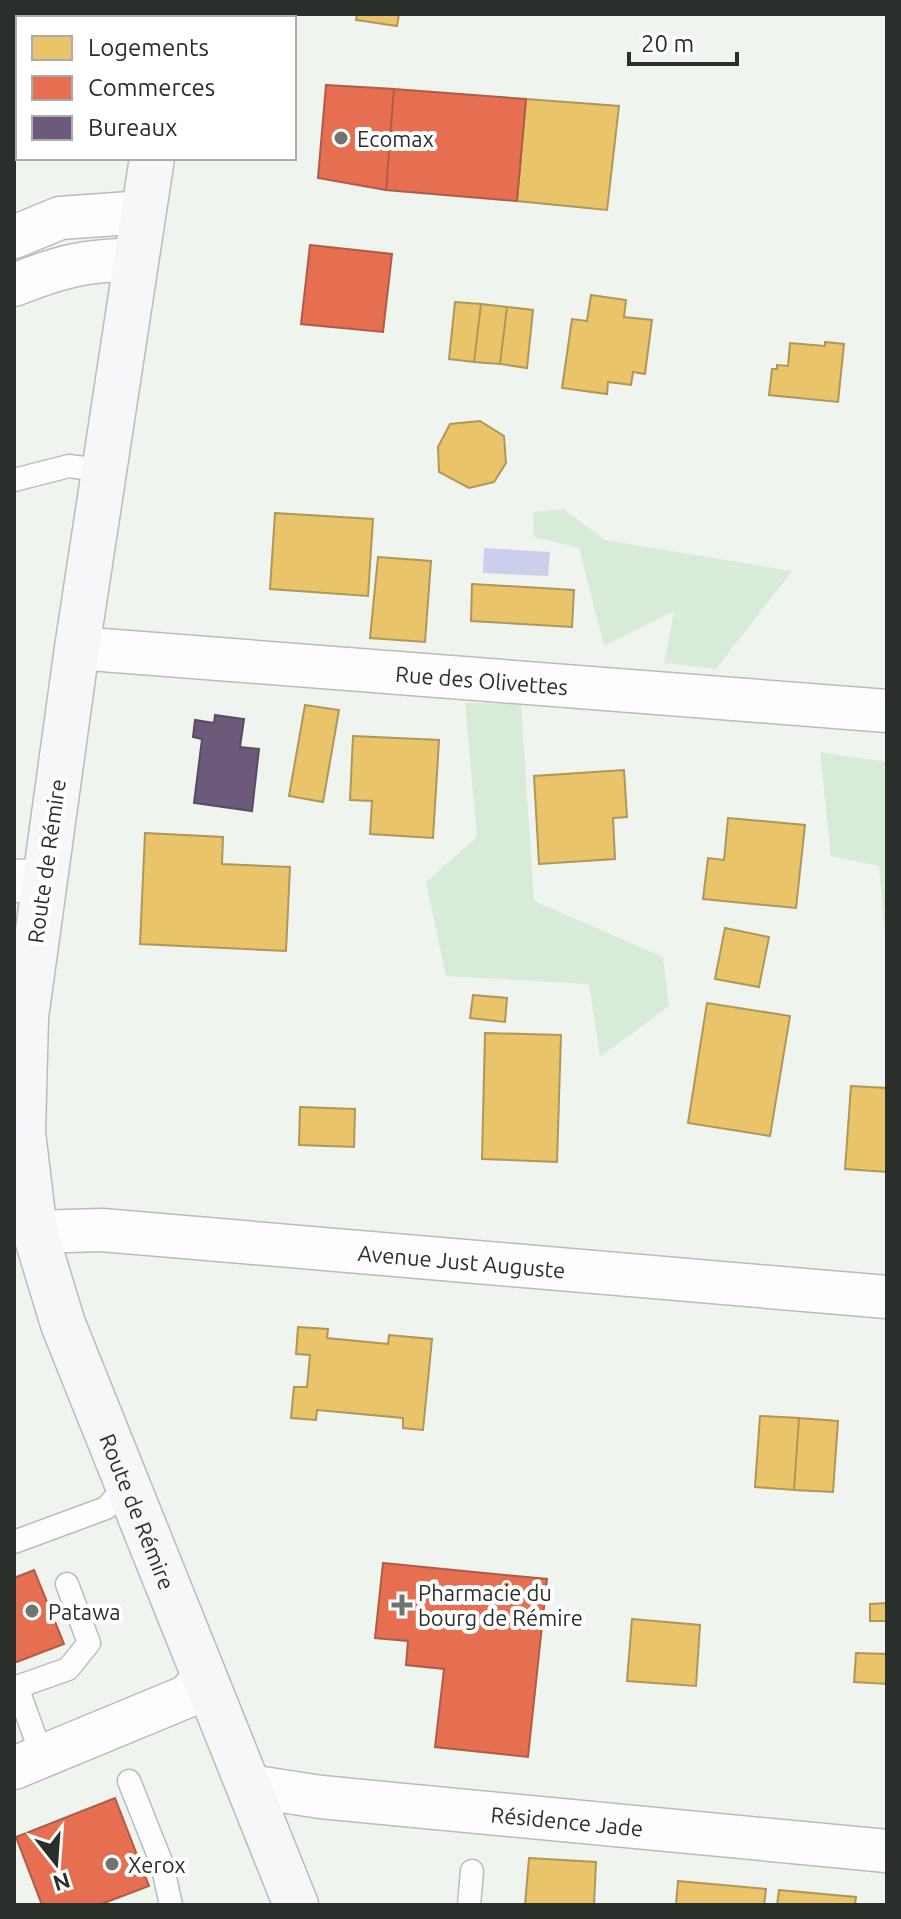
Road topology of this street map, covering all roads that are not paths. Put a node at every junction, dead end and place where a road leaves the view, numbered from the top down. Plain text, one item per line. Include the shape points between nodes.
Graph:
1 (152, 160) edge
2 (144, 212) junction
3 (14, 237) edge
4 (137, 260) junction
5 (14, 285) edge
6 (106, 471) junction
7 (14, 480) edge
8 (77, 648) junction
9 (887, 711) edge
10 (28, 880) edge
11 (19, 1097) edge
12 (35, 1232) junction
13 (887, 1297) edge
14 (127, 1485) junction
15 (14, 1542) edge
16 (67, 1584) dead end
17 (204, 1677) junction
18 (15, 1687) edge
19 (28, 1762) edge
20 (129, 1781) dead end
21 (249, 1786) junction
22 (887, 1851) edge
23 (472, 1871) dead end
24 (171, 1905) edge
25 (296, 1905) edge
26 (469, 1905) edge

1 - 2 main road, Route de Rémire
2 - 3 street via 60,218
2 - 4 main road, Route de Rémire
4 - 5 street via 61,266
4 - 6 main road, Route de Rémire
6 - 7 lane via 69,466
6 - 8 main road, Route de Rémire
8 - 9 street, Rue des Olivettes
8 - 10 main road, Route de Rémire
10 - 11 main road, Route de Rémire
11 - 12 main road, Route de Rémire
12 - 13 street, Avenue Just Auguste via 102,1230
12 - 14 main road, Route de Rémire via 63,1324
14 - 15 lane via 106,1508
14 - 17 main road, Route de Rémire
16 - 18 lane via 89,1643 68,1669
17 - 19 street via 188,1696
17 - 21 main road, Route de Rémire
18 - 19 lane
20 - 24 lane via 162,1864
21 - 22 street, Résidence Jade
21 - 25 main road, Route de Rémire
23 - 26 lane

